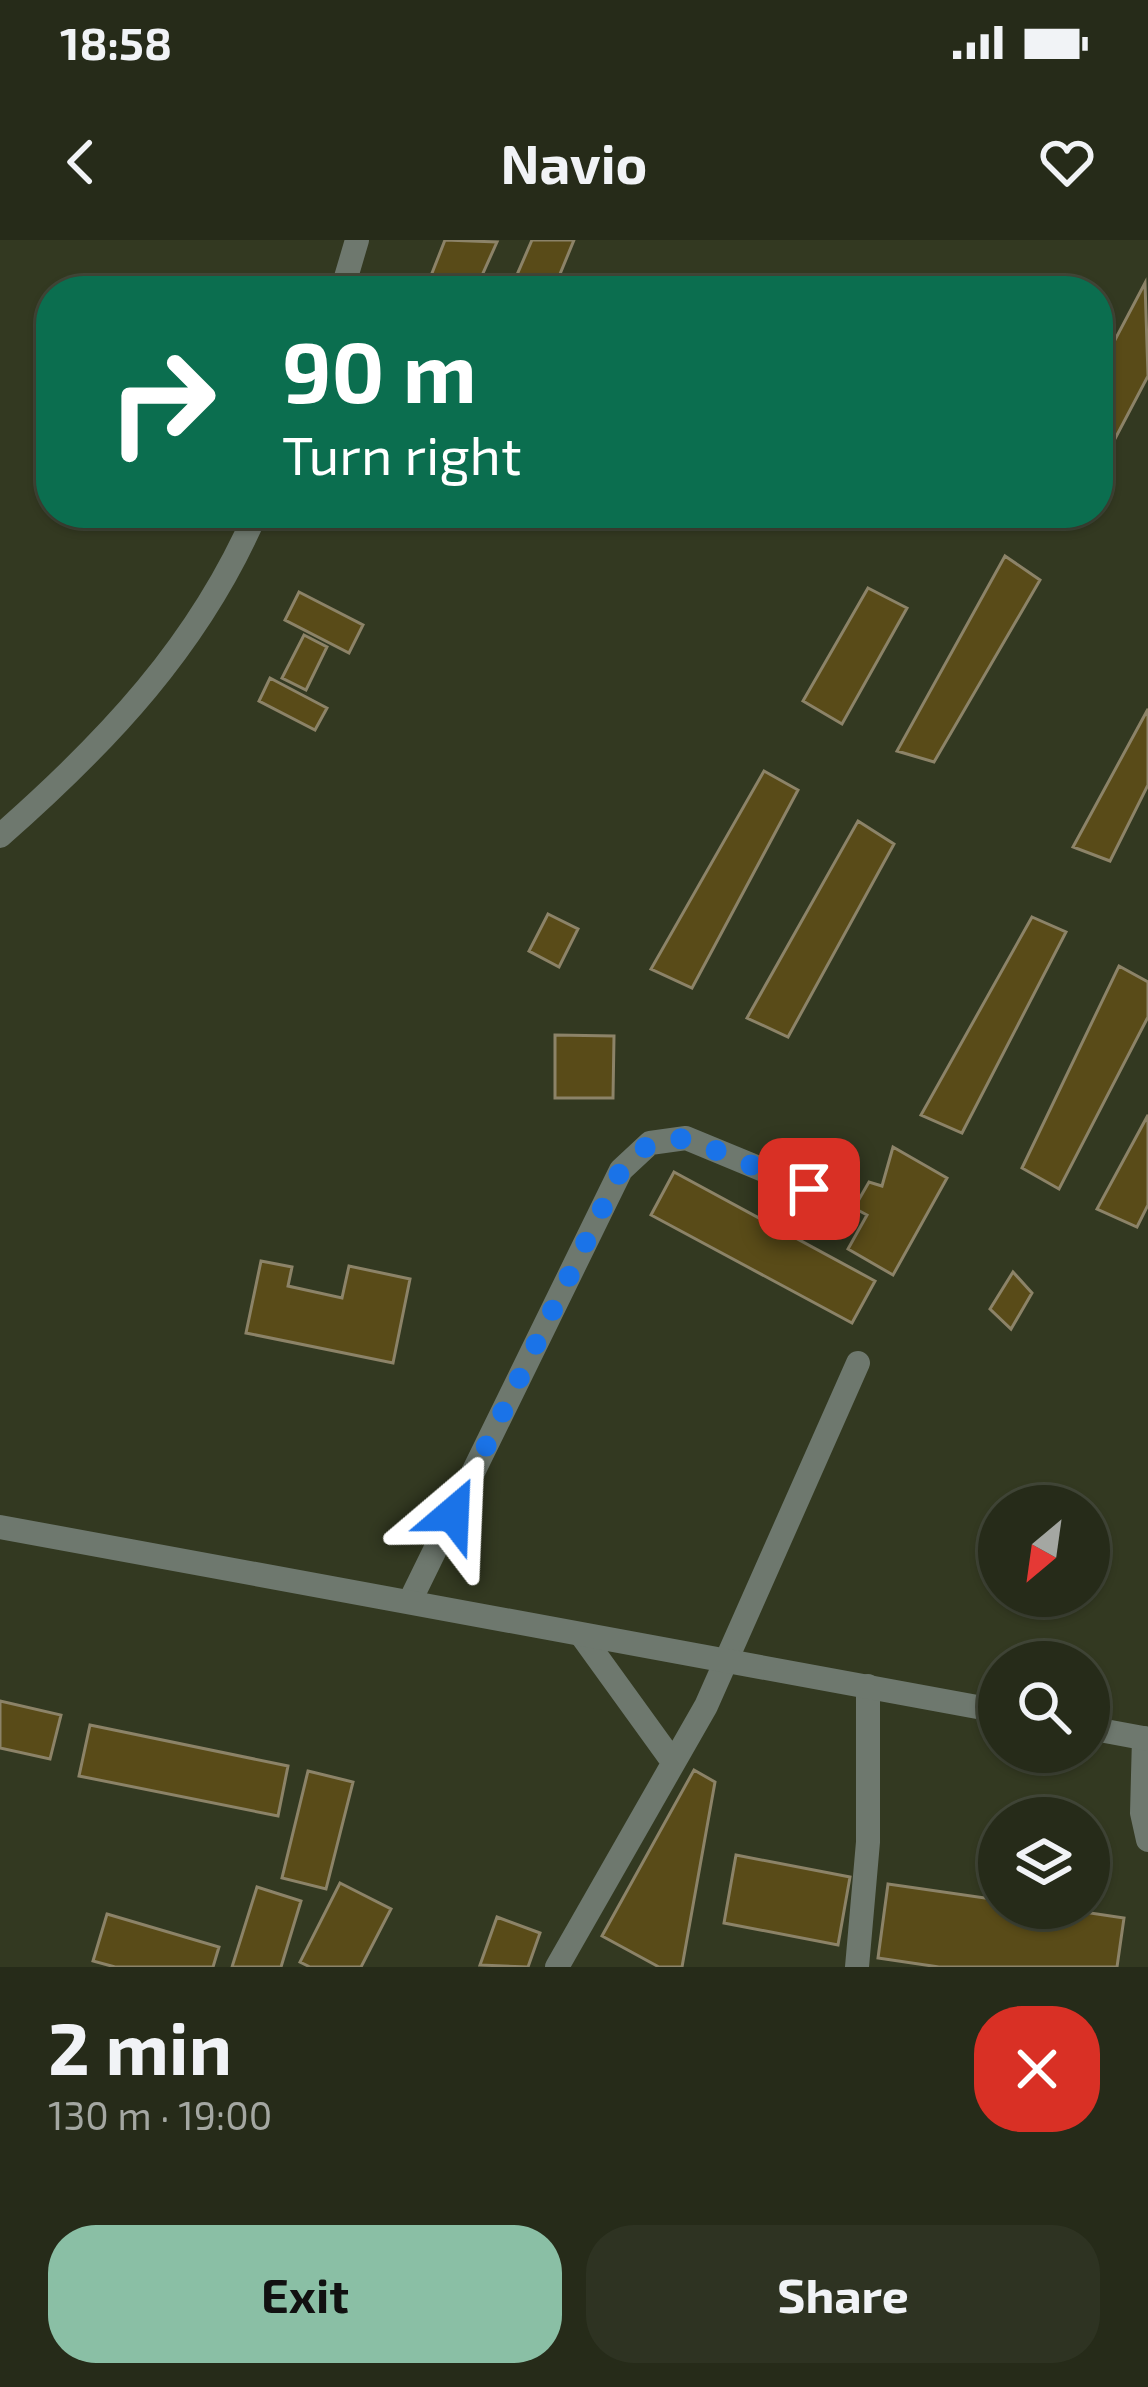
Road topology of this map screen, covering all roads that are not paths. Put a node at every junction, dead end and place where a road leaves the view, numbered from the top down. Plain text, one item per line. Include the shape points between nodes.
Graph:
1 (357, 240) edge
2 (346, 276) edge
3 (249, 528) edge
4 (0, 836) edge
5 (809, 1189) dead end
6 (858, 1363) dead end
7 (0, 1527) edge
8 (411, 1599) junction
9 (582, 1636) junction
10 (725, 1663) junction
11 (868, 1686) junction
12 (978, 1707) edge
13 (1110, 1732) edge
14 (1146, 1738) edge
15 (673, 1762) junction
16 (1148, 1840) edge
17 (557, 1967) edge
18 (857, 1967) edge

1 - 2 street
3 - 4 street via 167,667 92,755
5 - 8 street via 686,1138 650,1143 621,1170
6 - 10 street
7 - 8 street
8 - 9 street
9 - 10 street
9 - 15 street
10 - 11 street
10 - 15 street
11 - 12 street
11 - 18 street via 868,1842
13 - 14 street
14 - 16 street
15 - 17 street

